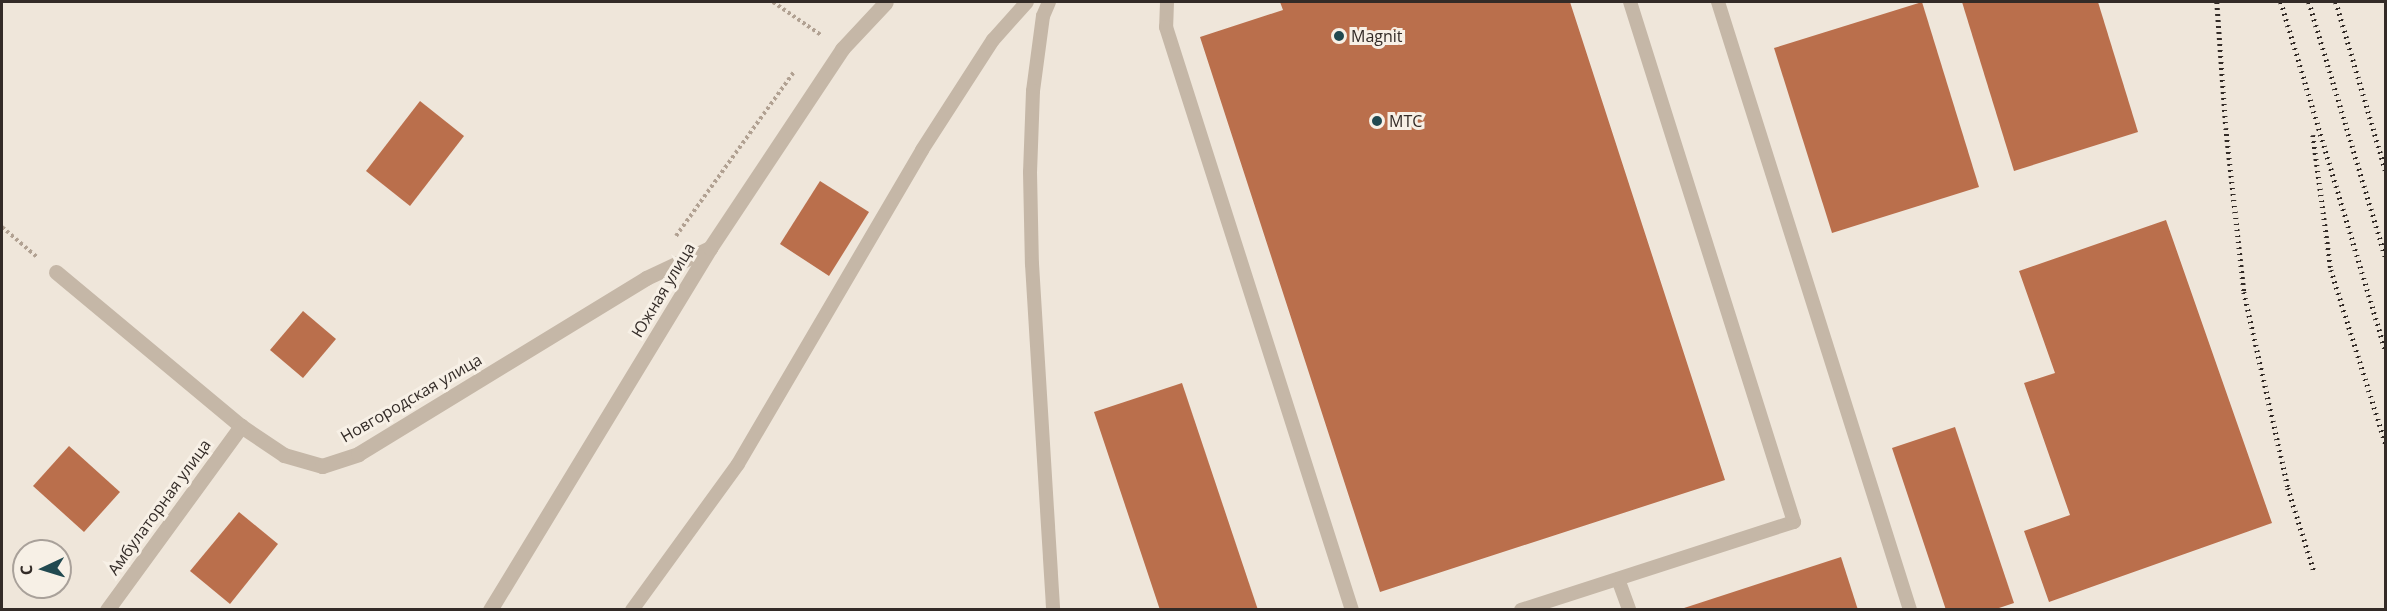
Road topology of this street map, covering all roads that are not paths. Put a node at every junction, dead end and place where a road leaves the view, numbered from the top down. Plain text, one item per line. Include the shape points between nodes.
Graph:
1 (886, 2) edge
2 (1027, 2) edge
3 (1049, 2) edge
4 (1167, 2) edge
5 (1630, 2) edge
6 (1718, 2) edge
7 (710, 248) junction
8 (56, 272) road end
9 (241, 426) junction
10 (1618, 579) junction
11 (107, 609) edge
12 (490, 609) edge
13 (632, 609) edge
14 (1053, 609) edge
15 (1352, 609) edge
16 (1521, 609) edge
17 (1629, 609) edge
18 (1910, 609) edge

1 - 7 street, Южная улица via 842,49
2 - 13 lane via 993,40 922,150 738,464
3 - 14 lane via 1043,16 1033,91 1030,172
4 - 15 lane via 1166,27
5 - 10 lane via 1794,522
6 - 18 lane
7 - 9 street, Новгородская улица via 646,278 358,454 322,466 284,455
7 - 12 street, Южная улица
8 - 9 street, Новгородская улица
9 - 11 street, Амбулаторная улица
10 - 16 lane
10 - 17 lane

